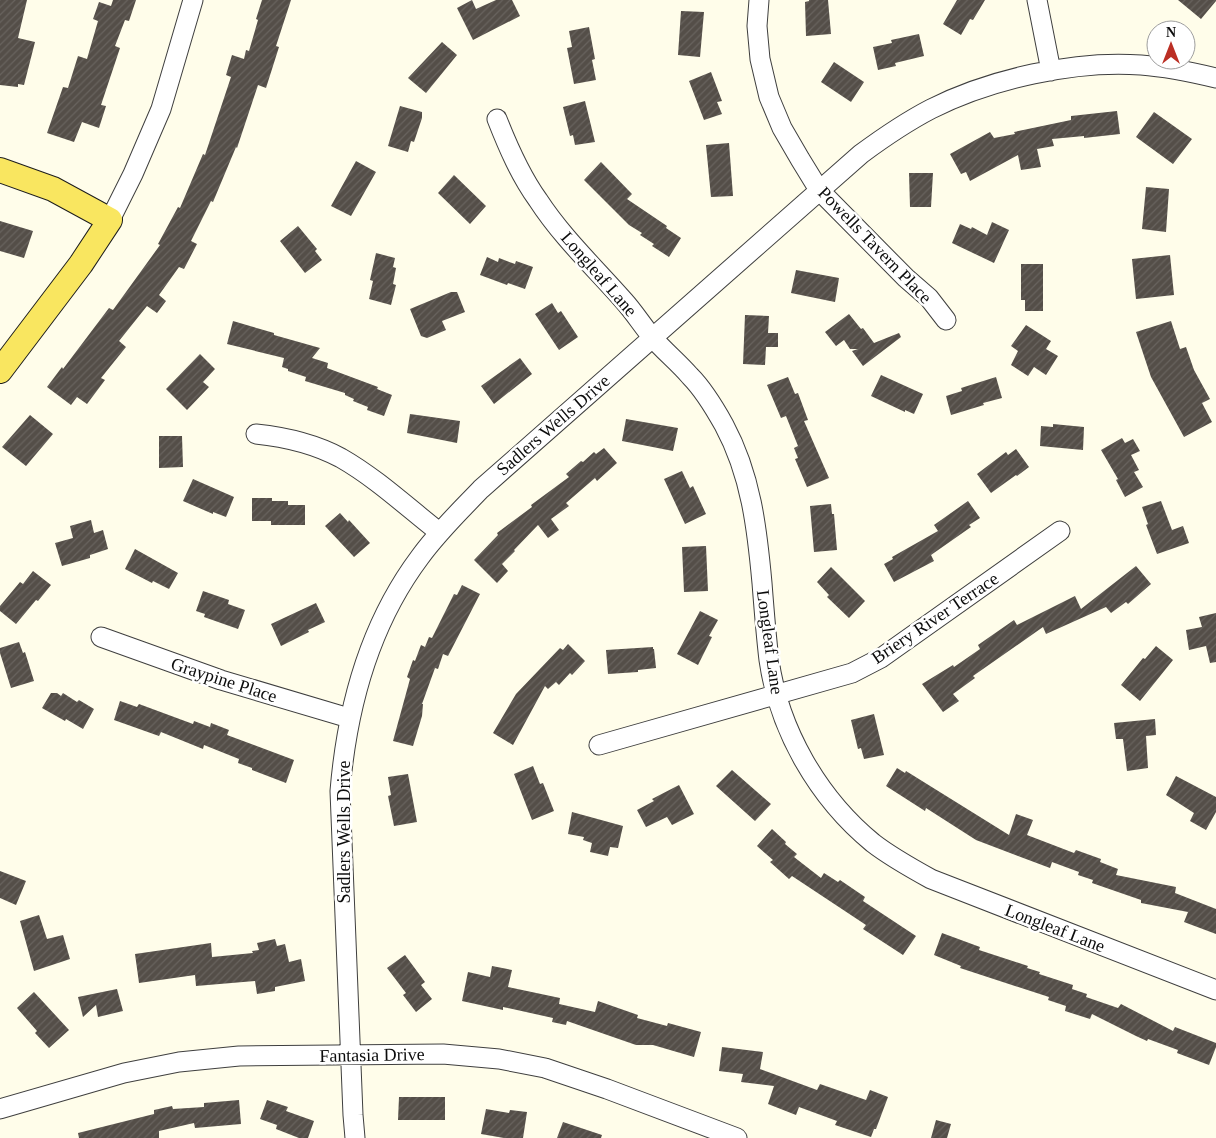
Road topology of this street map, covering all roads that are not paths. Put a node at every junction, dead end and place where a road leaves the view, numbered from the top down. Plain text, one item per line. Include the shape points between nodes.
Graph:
1 (193, 0) edge
2 (758, 0) edge
3 (1037, 0) edge
4 (1051, 71) junction
5 (1216, 78) edge
6 (497, 119) dead end
7 (0, 170) edge
8 (819, 190) junction
9 (110, 220) junction
10 (946, 320) dead end
11 (653, 338) junction
12 (0, 371) edge
13 (256, 434) dead end
14 (439, 532) junction
15 (1060, 532) dead end
16 (101, 637) dead end
17 (777, 694) junction
18 (349, 718) junction
19 (600, 745) dead end
20 (1216, 990) edge
21 (350, 1055) junction
22 (0, 1109) edge
23 (355, 1138) edge
24 (737, 1138) edge

1 - 9 street via 161,109
2 - 8 street, Powells Tavern Place via 760,59 769,98 782,128
3 - 4 street
4 - 5 street, Sadlers Wells Drive via 1139,65
4 - 8 street, Sadlers Wells Drive via 1005,81 932,108 867,149
6 - 11 street, Longleaf Lane via 509,151 538,202
7 - 9 main road via 53,189
8 - 10 street, Powells Tavern Place via 929,298
8 - 11 street, Sadlers Wells Drive
9 - 12 main road via 82,264
11 - 14 street, Sadlers Wells Drive via 481,489
11 - 17 street, Longleaf Lane via 708,398 740,458 756,524 769,661
13 - 14 street via 278,436 339,457
14 - 18 street, Sadlers Wells Drive via 389,606 370,646
15 - 17 street, Briery River Terrace via 881,658 852,673
16 - 18 street, Graypine Place via 221,680
17 - 19 street, Briery River Terrace
17 - 20 street, Longleaf Lane via 805,763 825,793 847,819 902,863 954,889
18 - 21 street, Sadlers Wells Drive via 340,791
21 - 22 street, Fantasia Drive via 239,1056 179,1062 124,1073
21 - 23 street, Sadlers Wells Drive
21 - 24 street, Fantasia Drive via 443,1054 499,1059 545,1068

